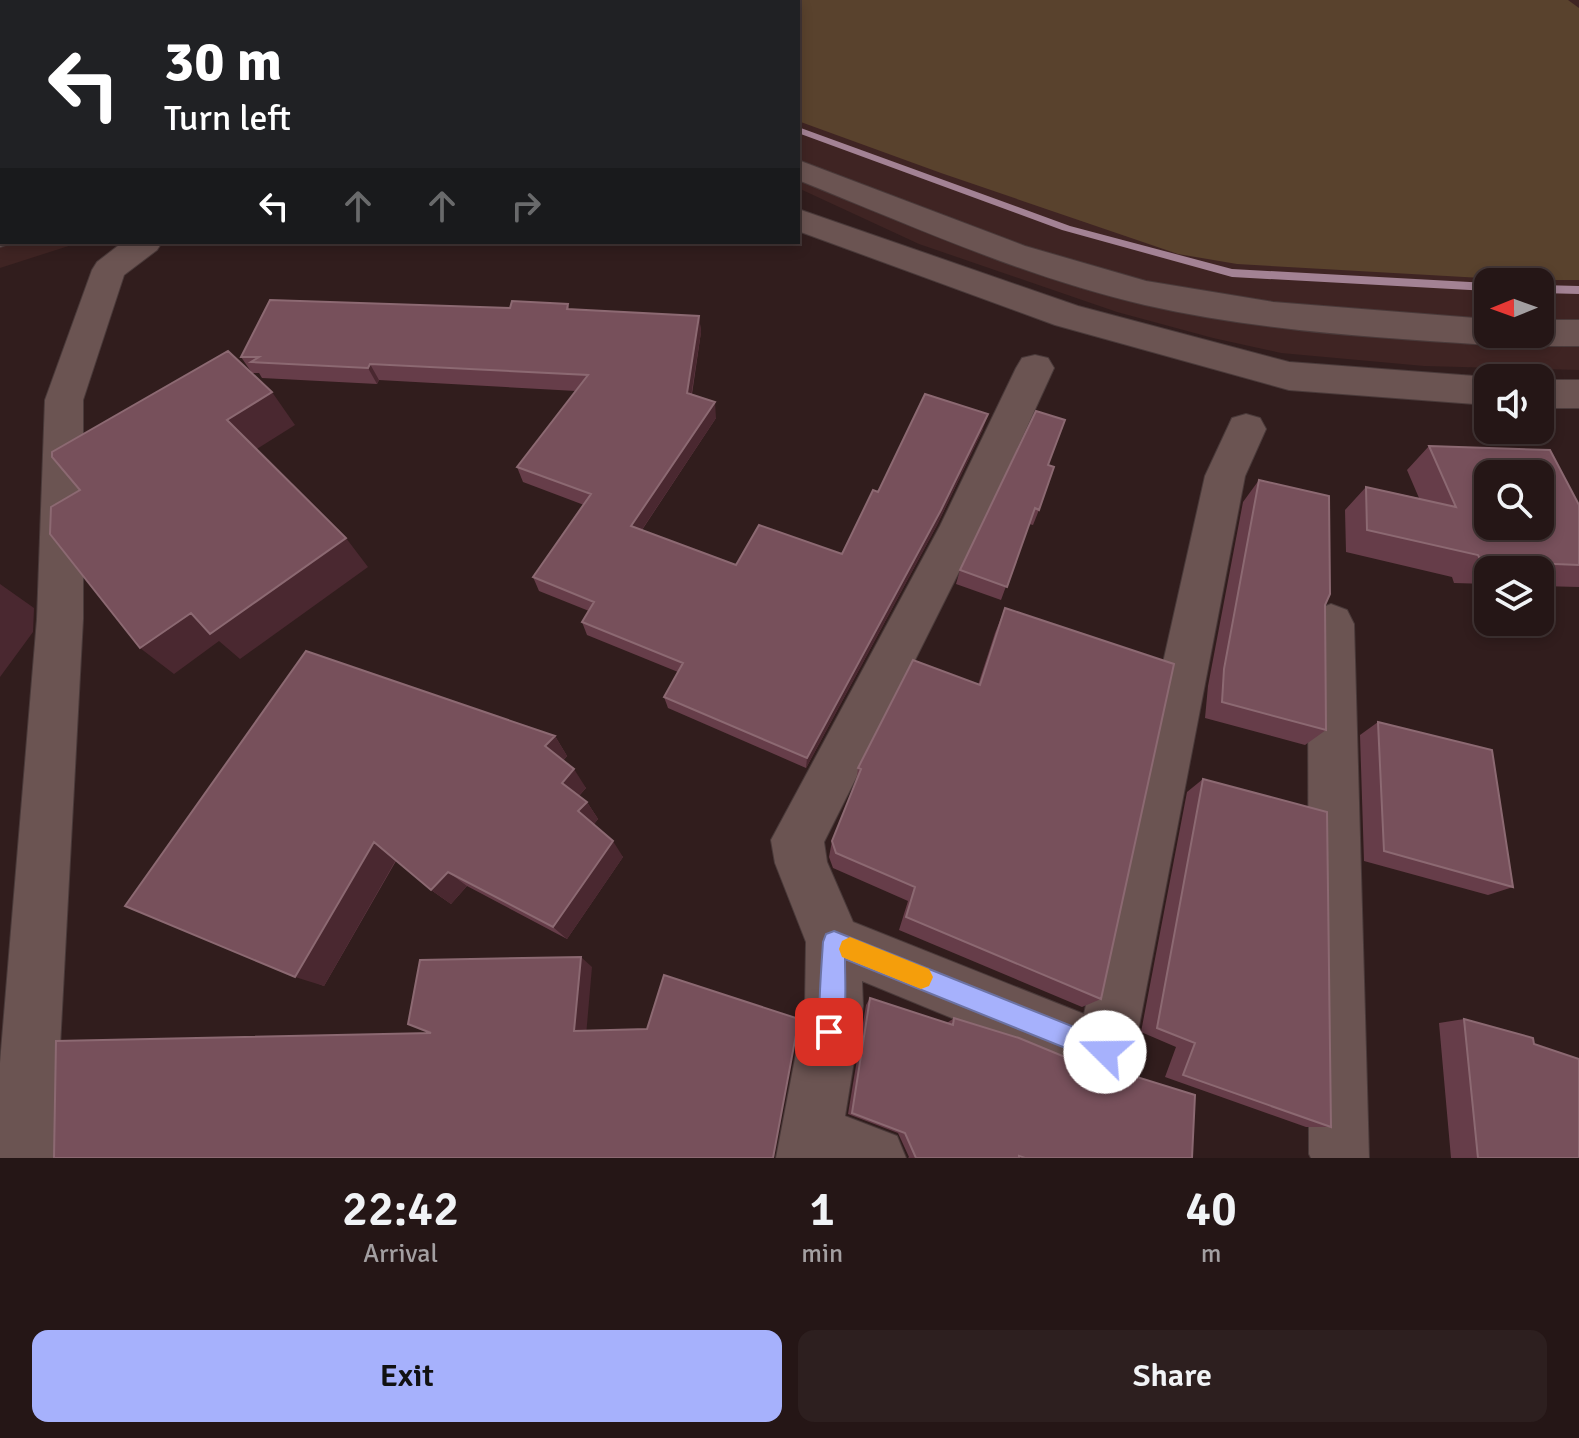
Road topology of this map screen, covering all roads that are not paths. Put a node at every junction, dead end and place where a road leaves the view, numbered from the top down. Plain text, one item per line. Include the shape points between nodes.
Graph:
1 (800, 170) edge
2 (800, 220) edge
3 (142, 244) edge
4 (1474, 331) edge
5 (1554, 333) edge
6 (1579, 333) edge
7 (1035, 368) dead end
8 (1474, 390) edge
9 (1554, 394) edge
10 (1579, 394) edge
11 (1246, 429) dead end
12 (1331, 624) edge
13 (834, 942) junction
14 (810, 1146) edge
15 (1344, 1157) edge
16 (23, 1158) edge
17 (875, 1158) edge

1 - 4 street via 1035,260 1144,293 1291,318
2 - 8 street via 1068,316 1289,376
3 - 16 street via 109,270 64,400 60,619
5 - 6 street
7 - 13 street via 957,534 797,840 801,863
9 - 10 street
11 - 13 street via 1225,476 1105,1052
12 - 15 street
13 - 14 street via 834,1006
14 - 17 street

